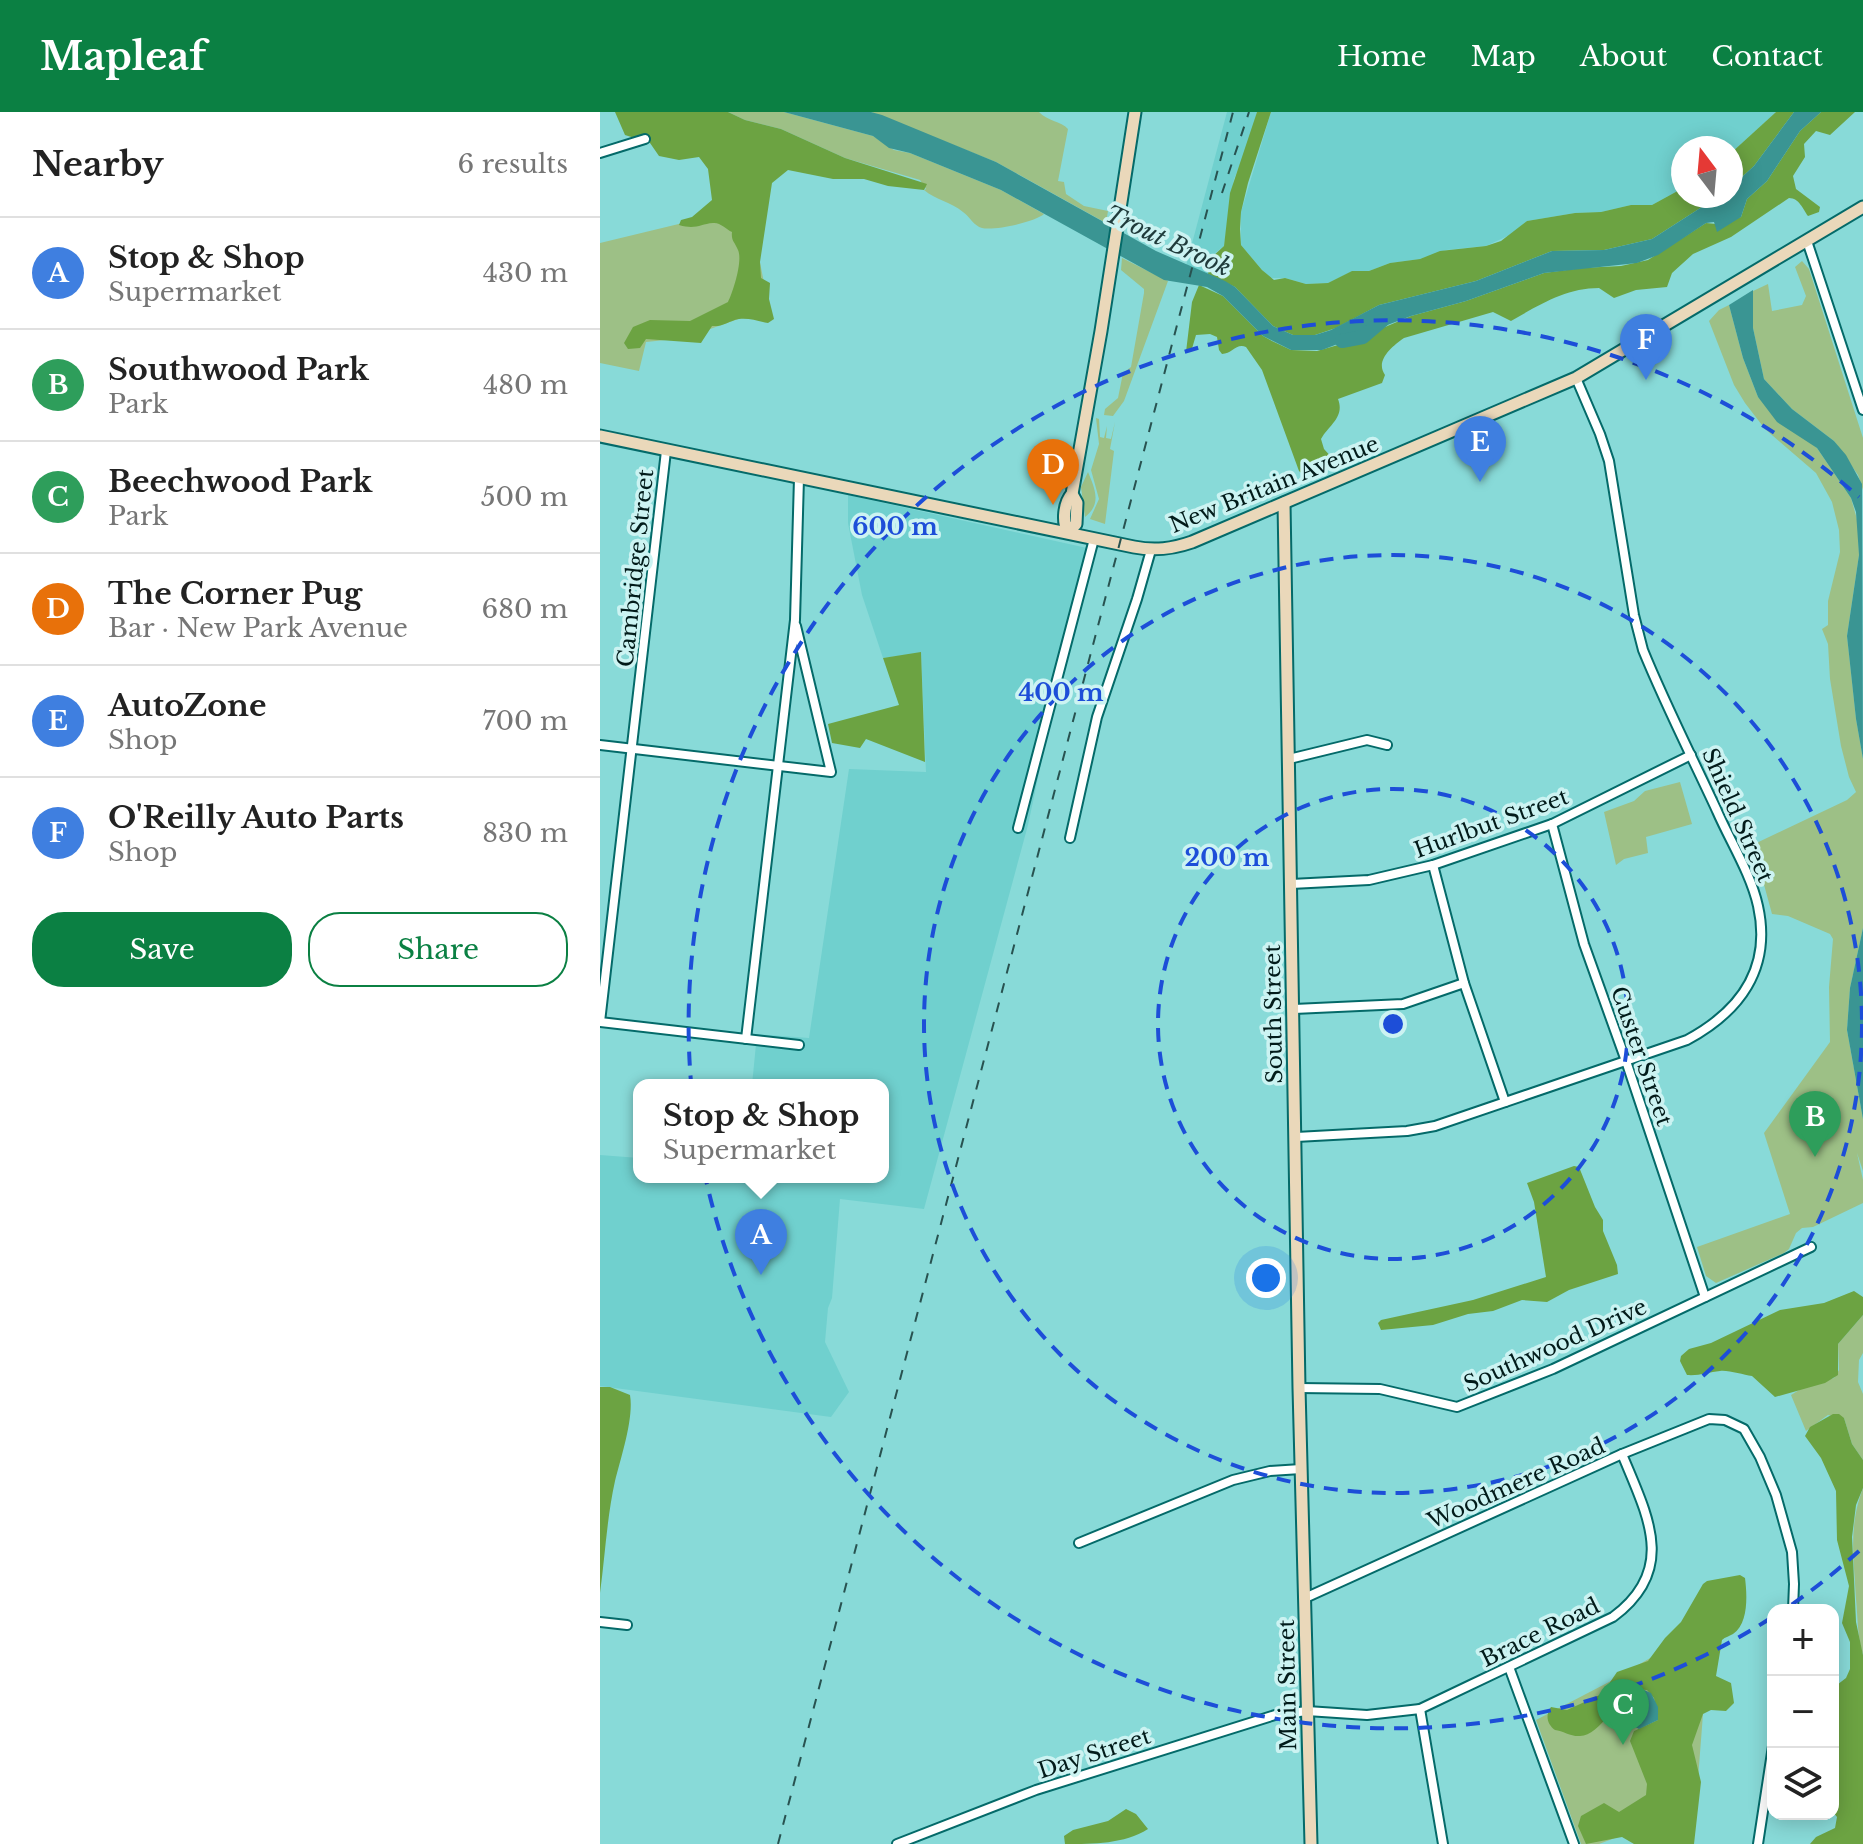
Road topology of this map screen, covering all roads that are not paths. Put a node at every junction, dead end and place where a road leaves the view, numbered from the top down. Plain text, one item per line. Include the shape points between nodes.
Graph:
1 (1135, 112) edge
2 (645, 139) dead end
3 (600, 153) edge
4 (1863, 207) edge
5 (1807, 241) junction
6 (1576, 378) junction
7 (1863, 410) edge
8 (600, 436) edge
9 (666, 451) junction
10 (799, 478) junction
11 (1284, 503) junction
12 (1068, 532) junction
13 (1094, 539) junction
14 (1151, 550) junction
15 (795, 620) junction
16 (600, 745) edge
17 (1387, 745) dead end
18 (632, 749) junction
19 (1691, 755) junction
20 (1289, 759) junction
21 (778, 766) junction
22 (1552, 824) junction
23 (1018, 828) dead end
24 (1070, 838) dead end
25 (1433, 865) junction
26 (1291, 884) junction
27 (1464, 983) junction
28 (1294, 1009) junction
29 (600, 1022) edge
30 (746, 1039) junction
31 (799, 1045) dead end
32 (1626, 1061) junction
33 (1505, 1102) junction
34 (1296, 1137) junction
35 (1811, 1247) dead end
36 (1705, 1297) junction
37 (1299, 1388) junction
38 (1622, 1454) junction
39 (1301, 1469) junction
40 (1302, 1524) joint
41 (1079, 1543) dead end
42 (1305, 1598) junction
43 (1793, 1604) edge
44 (600, 1622) edge
45 (627, 1625) dead end
46 (1509, 1667) junction
47 (1420, 1709) junction
48 (1307, 1711) junction
49 (1773, 1748) edge
50 (897, 1844) edge
51 (1311, 1844) edge
52 (1443, 1844) edge
53 (1574, 1844) edge
54 (1758, 1844) edge

1 - 12 main road via 1072,494 1076,524
2 - 3 street
4 - 5 main road, New Britain Avenue
5 - 6 main road, New Britain Avenue
5 - 7 street
6 - 11 main road, New Britain Avenue
6 - 19 street, Shield Street via 1609,461 1643,650
8 - 9 main road, New Britain Avenue
9 - 10 main road, New Britain Avenue
9 - 18 street, Cambridge Street
10 - 12 main road, New Britain Avenue
10 - 15 street
11 - 14 main road, New Britain Avenue via 1192,542
11 - 20 main road, South Street
12 - 13 main road, New Britain Avenue
13 - 14 main road, New Britain Avenue
13 - 23 street
14 - 24 street via 1097,717
15 - 21 street
15 - 21 street via 831,772
16 - 18 street
17 - 20 street via 1367,740
18 - 21 street
18 - 29 street, Cambridge Street
19 - 22 street, Hurlbut Street
19 - 32 street, Shield Street via 1758,907 1758,959 1736,1006 1713,1026
20 - 26 main road, South Street
21 - 30 street
22 - 25 street, Hurlbut Street
22 - 32 street, Custer Street via 1584,944
25 - 26 street, Hurlbut Street via 1369,880
25 - 27 street
26 - 28 main road, South Street
27 - 28 street via 1403,1004
27 - 33 street
28 - 34 main road, South Street
29 - 30 street
30 - 31 street
32 - 33 street, Shield Street
32 - 36 street, Custer Street
33 - 34 street, Shield Street via 1407,1131
34 - 37 main road, South Street
35 - 36 street, Southwood Drive
36 - 37 street, Southwood Drive via 1553,1369 1457,1407 1380,1389
37 - 39 main road, South Street
38 - 42 street, Woodmere Road
38 - 43 street, Woodmere Road via 1709,1419 1744,1429 1785,1524 1792,1552
38 - 46 street, Brace Road via 1654,1538 1645,1584 1613,1617
39 - 40 main road, South Street
39 - 41 street via 1233,1480
40 - 42 main road, Main Street
42 - 48 main road, Main Street
44 - 45 street
46 - 47 street, Brace Road
46 - 53 street
47 - 48 street, Brace Road via 1367,1715
47 - 52 street
48 - 50 street, Day Street via 1275,1715 1036,1790
48 - 51 main road, Main Street
49 - 54 street

